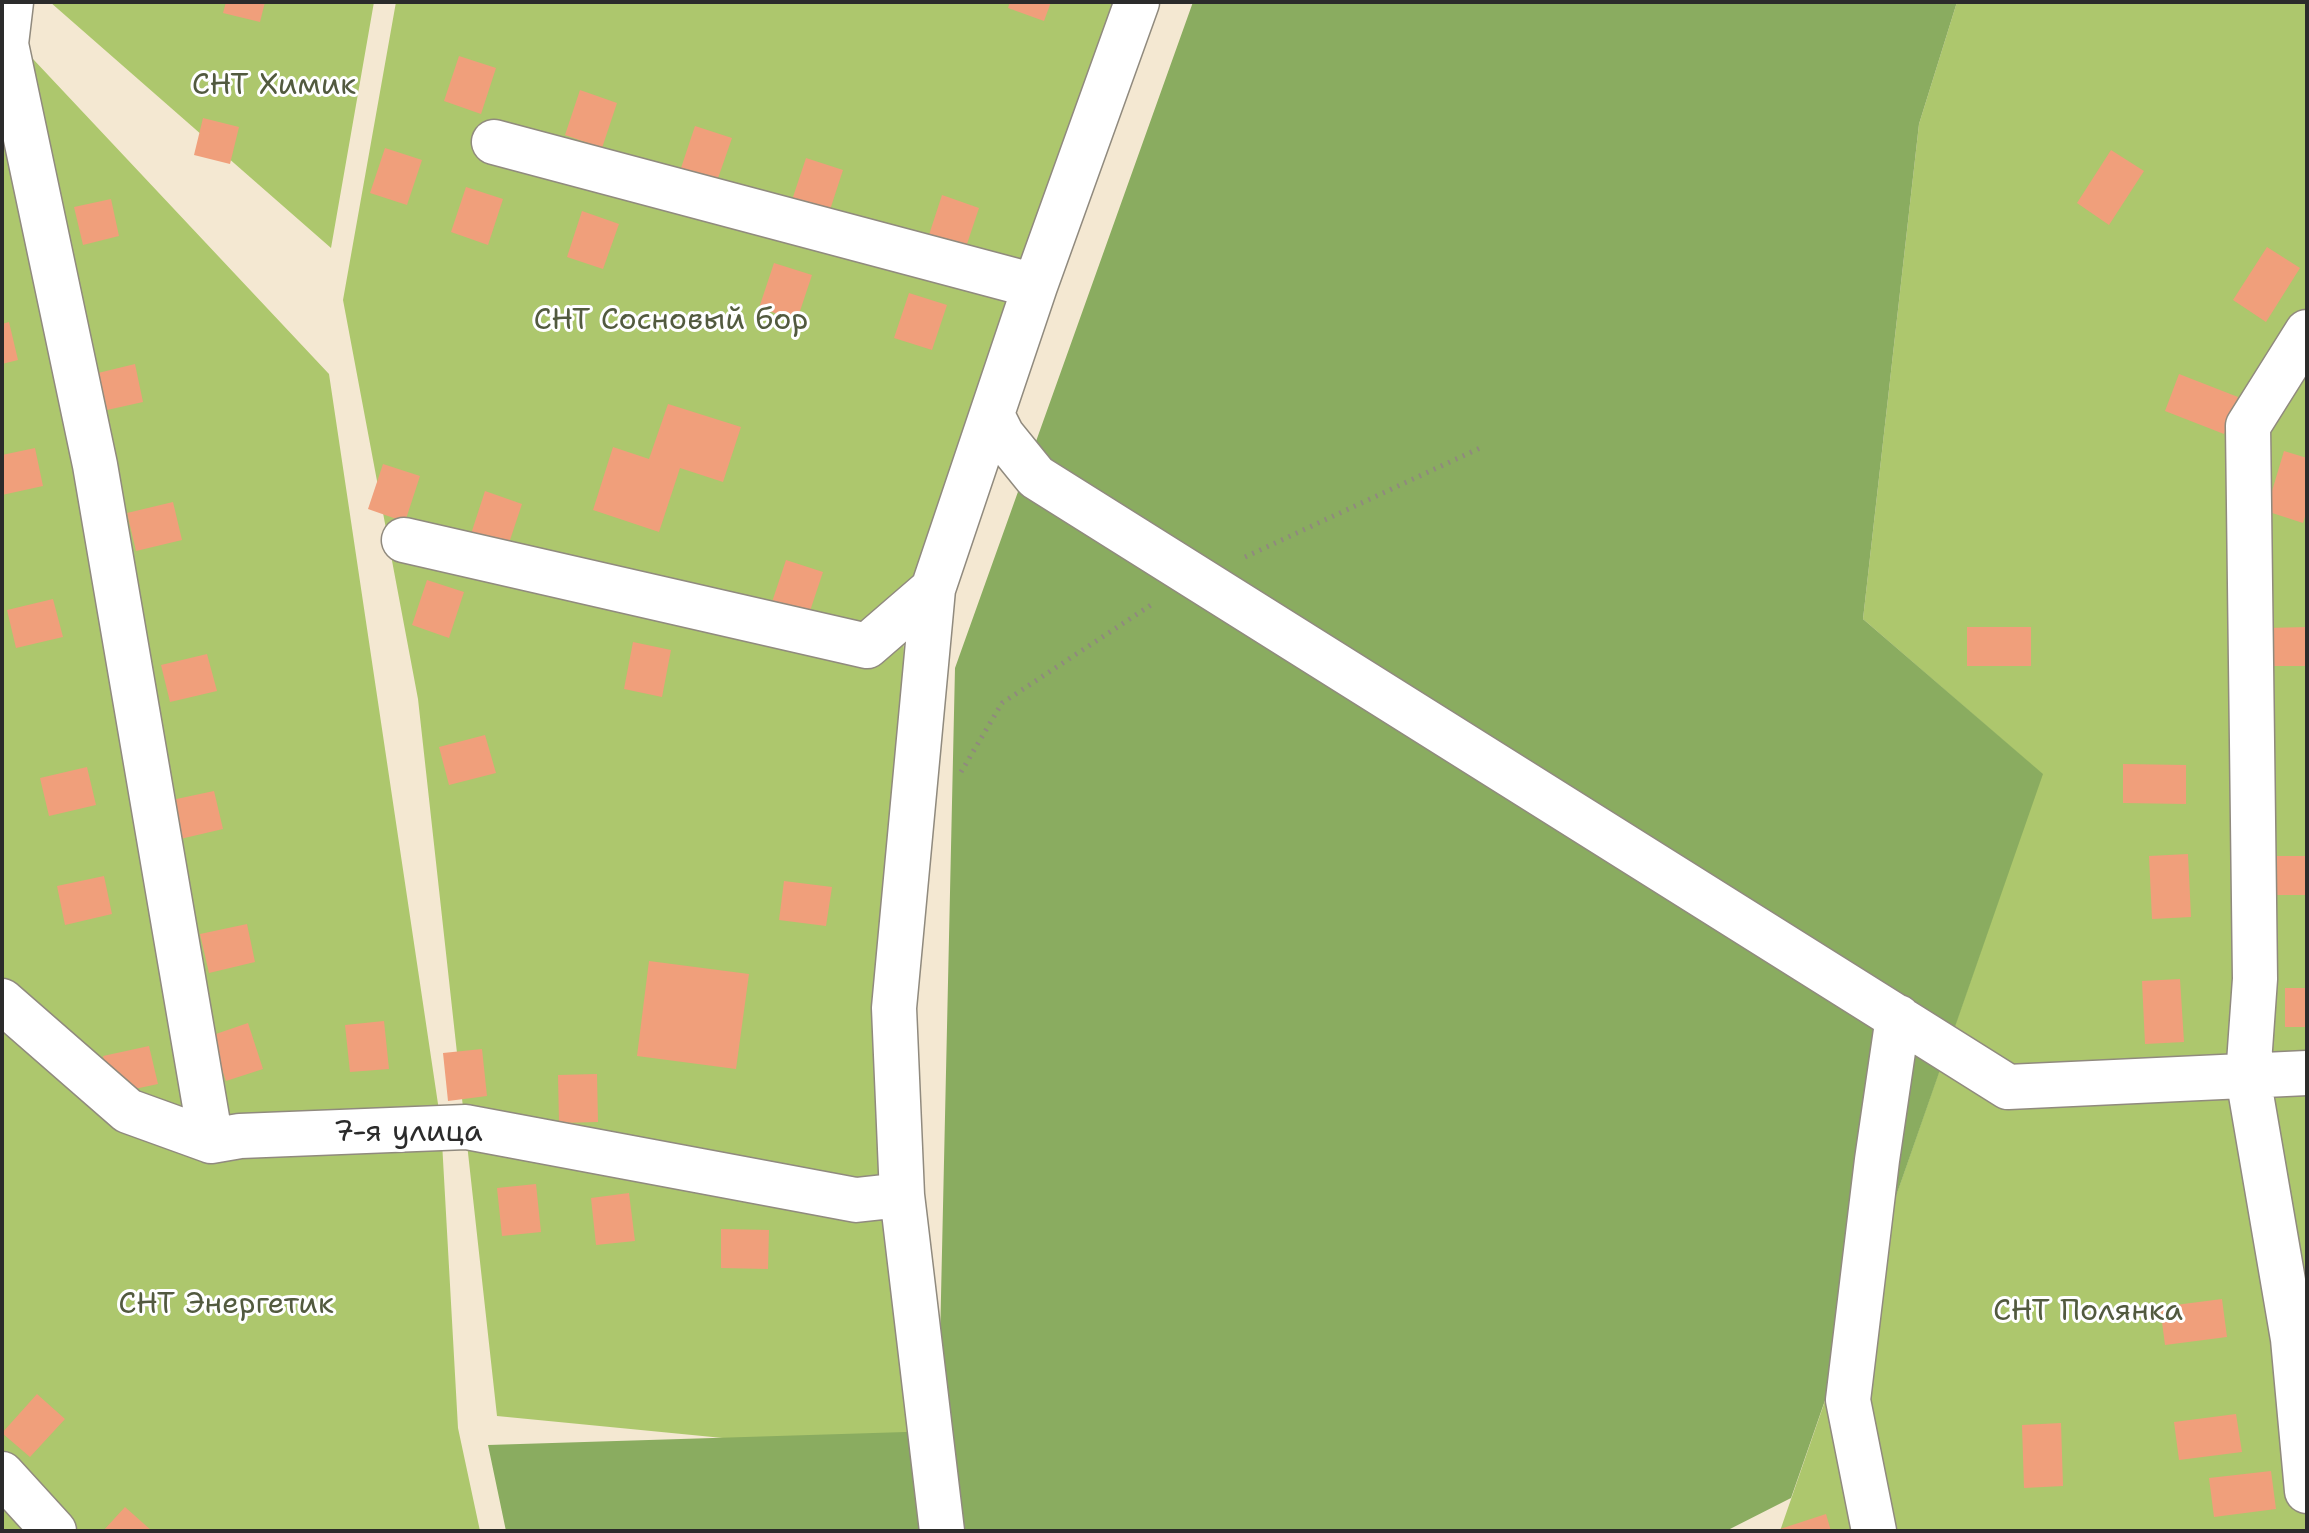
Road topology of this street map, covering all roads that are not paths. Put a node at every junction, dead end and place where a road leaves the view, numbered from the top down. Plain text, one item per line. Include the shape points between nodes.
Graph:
1 (11, 2) edge
2 (1137, 2) edge
3 (494, 142) dead end
4 (1035, 286) junction
5 (2307, 332) edge
6 (993, 417) junction
7 (404, 540) dead end
8 (933, 589) junction
9 (2, 1001) edge
10 (1898, 1017) junction
11 (2307, 1073) edge
12 (2248, 1077) junction
13 (211, 1141) junction
14 (902, 1195) junction
15 (2, 1474) edge
16 (2307, 1491) edge
17 (54, 1531) edge
18 (942, 1531) edge
19 (1874, 1531) edge

1 - 13 street via 6,44 95,465
2 - 4 street
3 - 4 street
4 - 6 street
5 - 12 street via 2248,426 2255,979
6 - 8 street
6 - 10 street via 1036,477
7 - 8 street via 867,646
8 - 14 street via 894,1008
9 - 13 street, 7-я улица via 128,1111
10 - 12 street via 2008,1087
10 - 19 street via 1848,1400
11 - 12 street
12 - 16 street via 2293,1339
13 - 14 street, 7-я улица via 466,1127 856,1200
14 - 18 street
15 - 17 street

